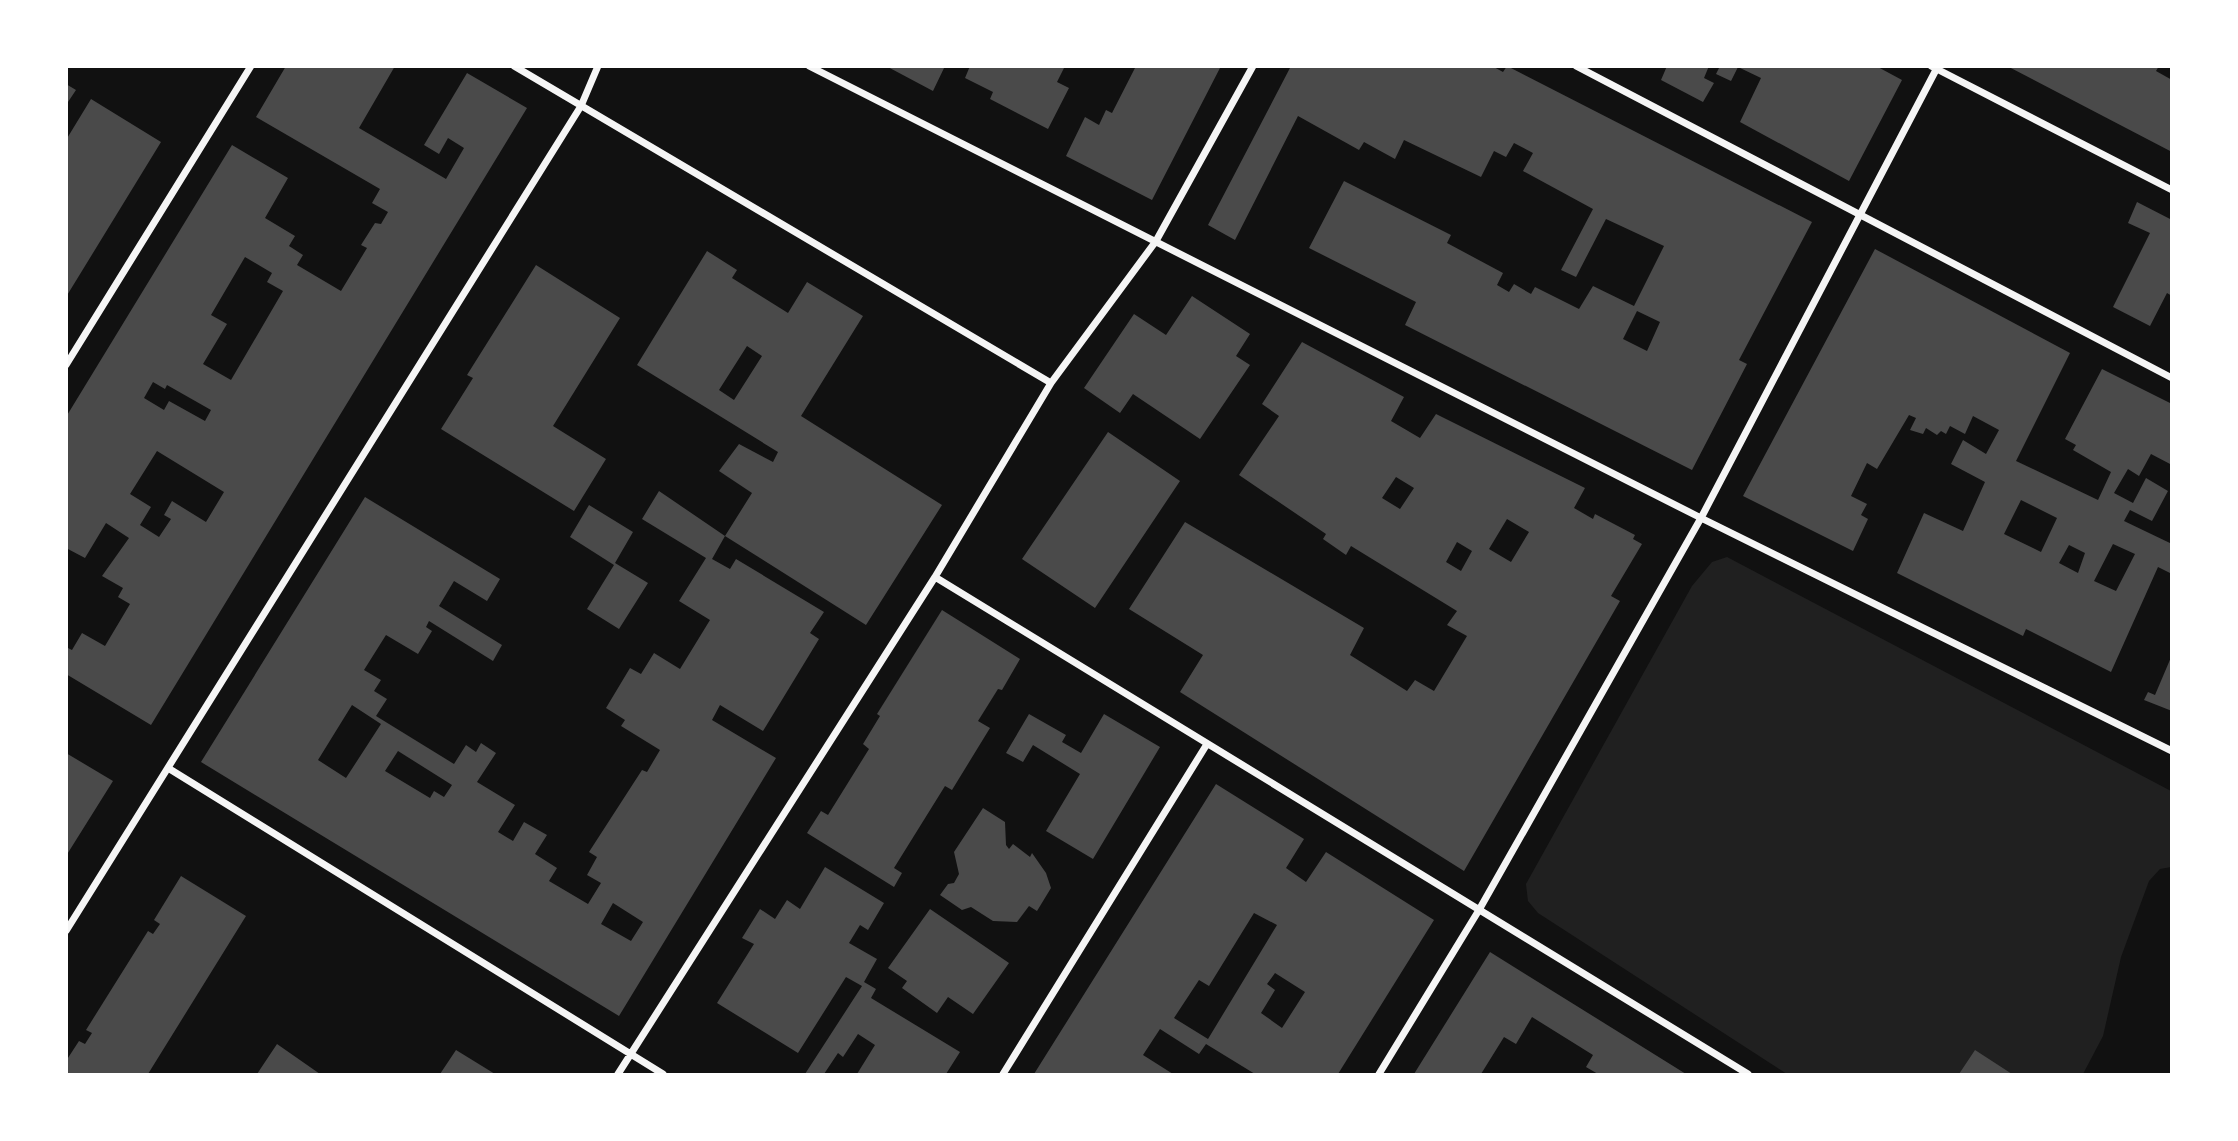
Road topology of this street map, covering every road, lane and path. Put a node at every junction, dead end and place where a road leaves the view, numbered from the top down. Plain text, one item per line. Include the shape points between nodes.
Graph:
1 (251, 66) edge
2 (514, 66) edge
3 (598, 66) edge
4 (809, 66) edge
5 (1252, 66) edge
6 (1576, 66) edge
7 (1935, 67) edge
8 (581, 106) junction
9 (2172, 190) edge
10 (1859, 214) junction
11 (1156, 241) junction
12 (66, 365) edge
13 (2172, 378) edge
14 (1051, 383) junction
15 (1701, 518) junction
16 (936, 577) junction
17 (1207, 744) junction
18 (2172, 751) edge
19 (168, 768) junction
20 (1479, 910) junction
21 (66, 931) edge
22 (631, 1054) junction
23 (618, 1074) edge
24 (663, 1074) edge
25 (1003, 1074) edge
26 (1379, 1074) edge
27 (1748, 1074) edge

1 - 12 street
2 - 8 street
3 - 8 street
4 - 11 street
5 - 11 street
6 - 10 street
7 - 9 street
7 - 10 street
8 - 14 street
8 - 19 street
10 - 13 street
10 - 15 street
11 - 14 street
11 - 15 street
14 - 16 street
15 - 18 street
15 - 20 street
16 - 17 street
16 - 22 street
17 - 20 street
17 - 25 street
19 - 21 street
19 - 22 street
20 - 26 street
20 - 27 street
22 - 23 street
22 - 24 street

